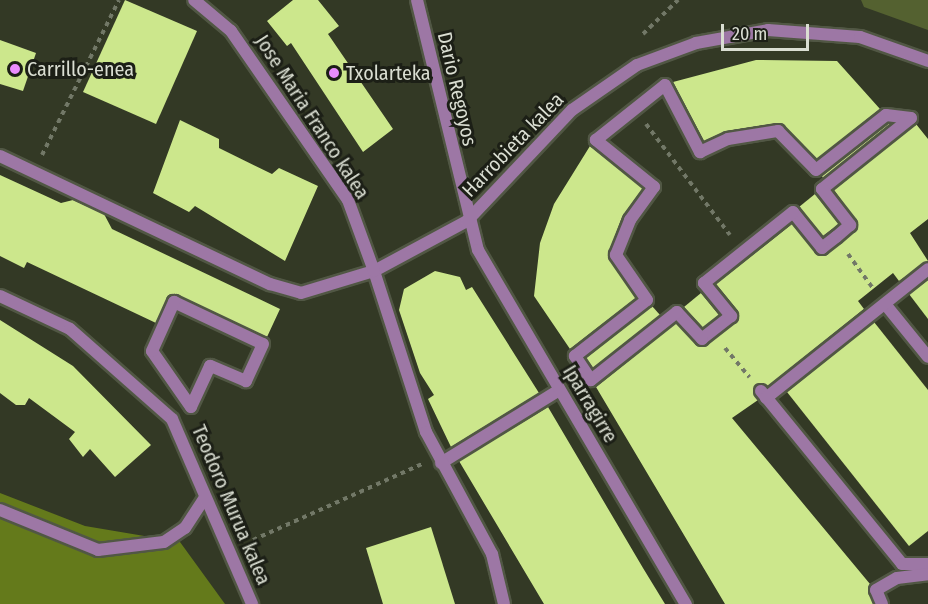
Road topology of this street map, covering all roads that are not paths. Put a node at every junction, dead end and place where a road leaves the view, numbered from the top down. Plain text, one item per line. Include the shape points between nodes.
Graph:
1 (194, 0) edge
2 (417, 0) edge
3 (928, 61) edge
4 (0, 156) edge
5 (467, 221) junction
6 (836, 237) joint
7 (928, 269) edge
8 (374, 271) junction
9 (0, 296) edge
10 (885, 304) junction
11 (152, 351) joint
12 (928, 357) edge
13 (559, 390) junction
14 (439, 460) junction
15 (204, 499) junction
16 (0, 510) edge
17 (928, 564) edge
18 (928, 574) edge
19 (252, 604) edge
20 (504, 604) edge
21 (686, 604) edge
22 (882, 604) edge

1 - 8 street, Jose Maria Franco kalea via 231,30 348,200
2 - 5 street, Dario Regoyos
3 - 5 street, Harrobieta kalea via 860,37 768,30 696,43 637,65 572,110
4 - 8 street via 270,284 301,293
5 - 8 street
5 - 13 street, Iparragirre via 478,250
6 - 6 street via 850,225 822,189 911,118 886,115 816,170 778,131 728,139 700,152 665,85 596,140 654,187 630,220 616,255 647,300 575,356 591,380 677,312 702,339 731,316 704,283 793,212 822,248
7 - 10 street
8 - 14 street, Jose Maria Franco kalea
9 - 15 street, Teodoro Murua kalea via 70,329 132,379 172,419 196,465
10 - 12 street
10 - 17 street via 764,394 903,564
11 - 11 street via 174,302 263,344 246,381 210,366 191,407
13 - 14 street
13 - 21 street, Iparragirre
14 - 20 street, Jose Maria Franco kalea via 492,554
15 - 16 street via 185,528 164,542 98,550
15 - 19 street, Teodoro Murua kalea via 233,549
18 - 22 street via 897,578 876,590

